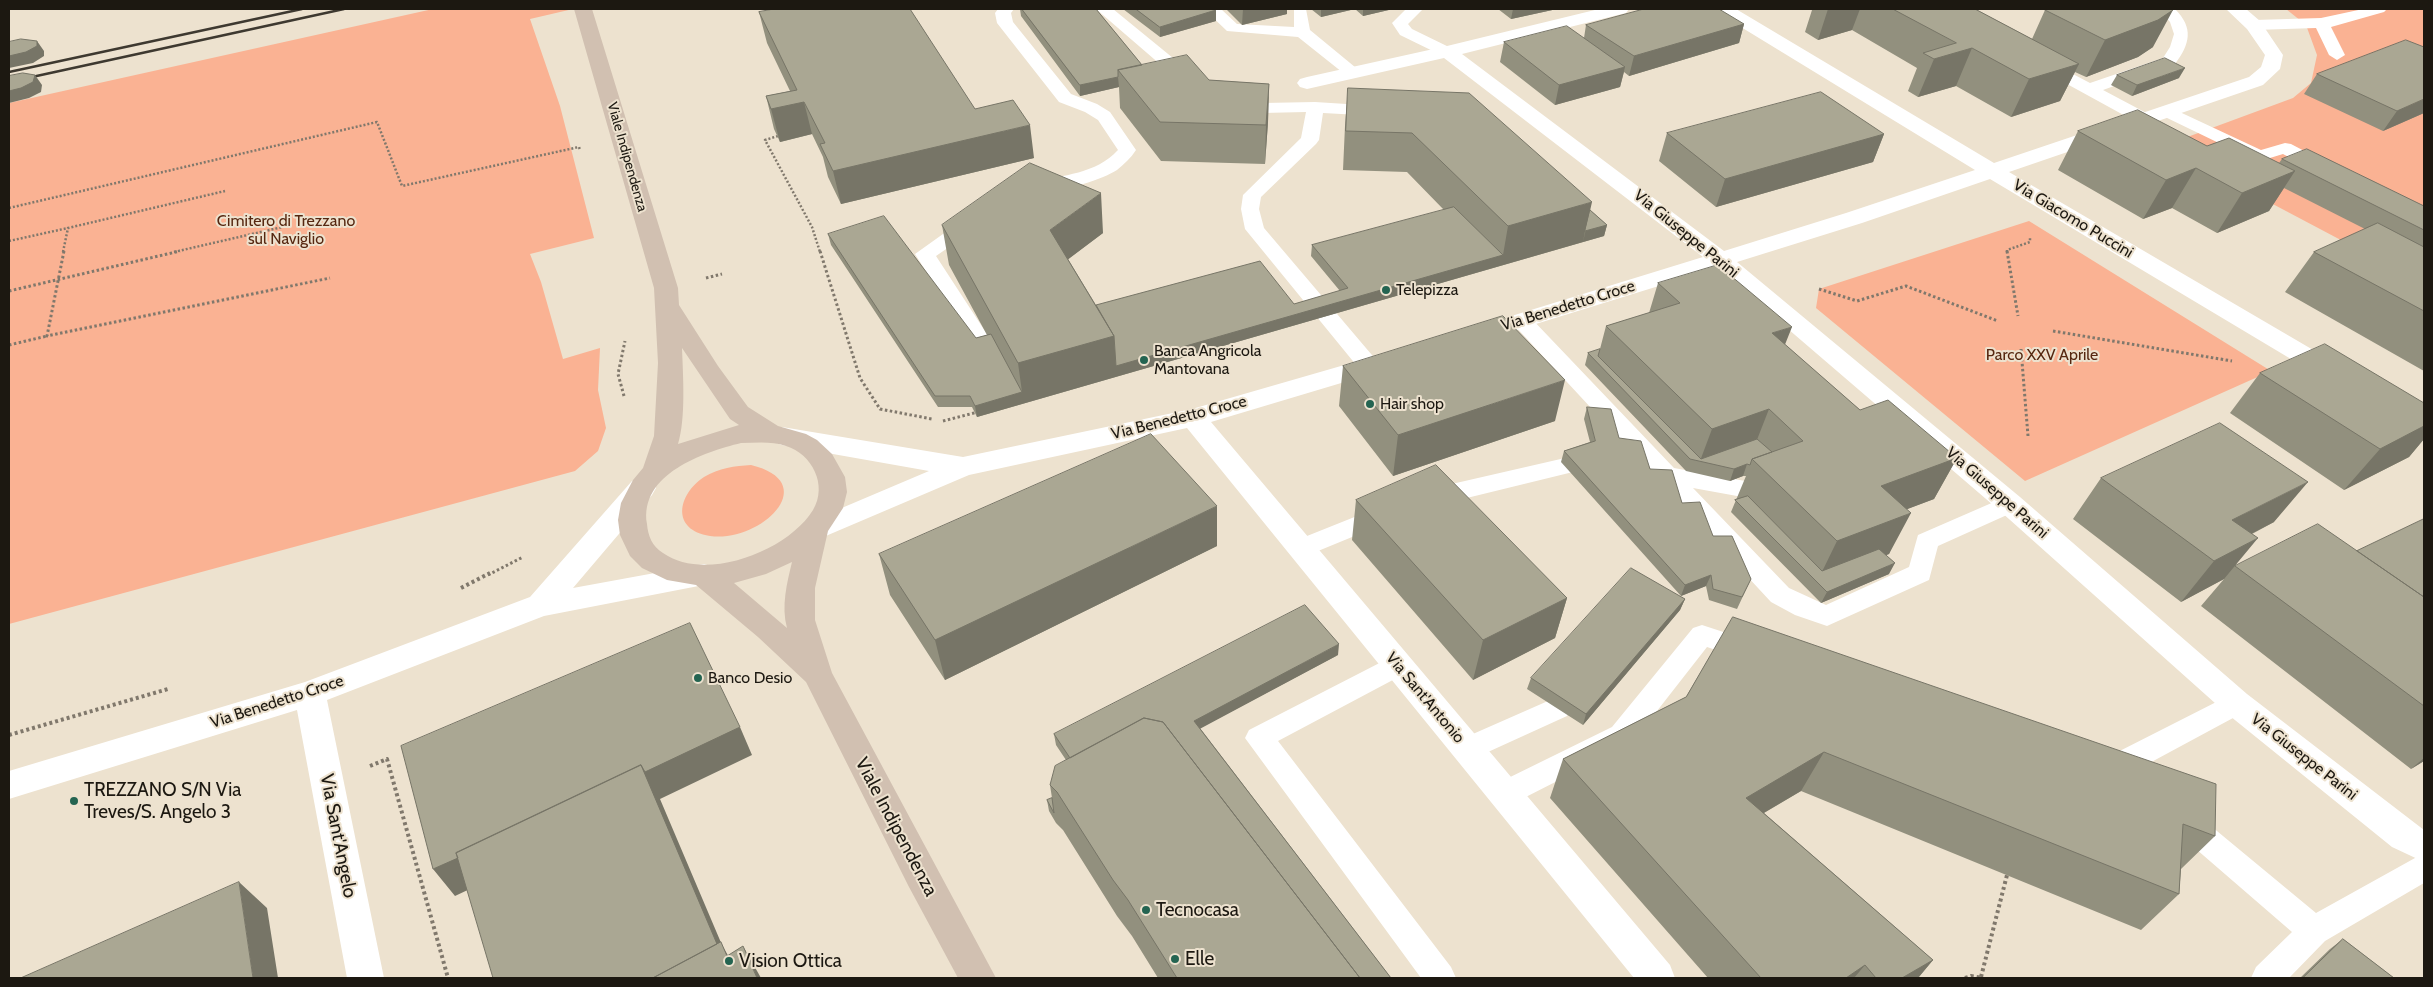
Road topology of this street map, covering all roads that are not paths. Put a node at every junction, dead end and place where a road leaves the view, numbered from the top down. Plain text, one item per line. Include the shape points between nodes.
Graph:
1 (582, 9) edge
2 (1006, 9) edge
3 (1104, 9) edge
4 (1212, 9) edge
5 (1415, 9) edge
6 (1620, 9) edge
7 (1724, 9) edge
8 (2167, 9) edge
9 (2234, 9) edge
10 (2379, 9) edge
11 (1300, 10) dead end
12 (2321, 23) junction
13 (2254, 25) junction
14 (1302, 32) junction
15 (1447, 52) junction
16 (2337, 55) dead end
17 (2028, 56) edge
18 (1353, 72) junction
19 (1307, 84) dead end
20 (2089, 89) junction
21 (1315, 107) junction
22 (1398, 112) edge
23 (2169, 112) junction
24 (2146, 120) junction
25 (1994, 172) junction
26 (2337, 175) edge
27 (1022, 190) edge
28 (984, 214) edge
29 (1720, 259) junction
30 (668, 305) junction
31 (1522, 321) junction
32 (1451, 342) edge
33 (982, 344) edge
34 (1397, 358) edge
35 (1369, 366) junction
36 (2355, 386) edge
37 (1193, 418) junction
38 (771, 434) junction
39 (1565, 466) edge
40 (963, 467) junction
41 (1668, 475) junction
42 (649, 480) junction
43 (1759, 491) edge
44 (2010, 504) junction
45 (814, 531) junction
46 (1301, 549) junction
47 (704, 575) junction
48 (541, 605) junction
49 (1777, 658) edge
50 (1398, 665) junction
51 (817, 674) junction
52 (310, 693) junction
53 (2236, 703) junction
54 (1557, 708) edge
55 (1467, 749) junction
56 (2104, 773) edge
57 (9, 785) edge
58 (1504, 794) junction
59 (2167, 807) edge
60 (2424, 847) edge
61 (2424, 867) edge
62 (2314, 932) junction
63 (366, 978) edge
64 (978, 978) edge
65 (1440, 978) edge
66 (1657, 978) edge
67 (2267, 978) edge

1 - 30 main road, Viale Indipendenza via 666,288
2 - 27 lane via 1002,14 1005,23 1065,98 1104,116 1127,150 1119,162 1078,179
3 - 21 lane via 1187,79 1262,108
4 - 14 lane via 1233,28
5 - 15 lane via 1400,23 1406,32
6 - 15 street
7 - 25 street, Via Giacomo Puccini
8 - 20 lane via 2179,21 2182,32 2178,51 2169,61
9 - 13 street, Via Benedetto Croce
10 - 12 lane
11 - 14 lane
12 - 13 lane
12 - 16 lane
13 - 23 street, Via Benedetto Croce via 2274,55 2270,69 2256,82
14 - 18 lane
15 - 18 street
15 - 29 street, Via Giuseppe Parini
17 - 20 lane
18 - 19 street
20 - 24 lane
21 - 22 lane
21 - 35 lane via 1310,140 1252,196 1250,209 1255,229
23 - 24 street, Via Benedetto Croce
23 - 26 lane via 2260,156 2285,148
24 - 25 street, Via Benedetto Croce
25 - 29 street, Via Benedetto Croce
25 - 36 street, Via Giacomo Puccini
28 - 33 lane via 925,254
29 - 31 street, Via Benedetto Croce
29 - 44 street, Via Giuseppe Parini
30 - 38 main road, Viale Indipendenza via 709,372 739,413
30 - 42 main road, Viale Indipendenza via 667,436
31 - 32 street, Via Benedetto Croce
31 - 41 lane
34 - 35 street, Via Benedetto Croce
35 - 37 street, Via Benedetto Croce
37 - 40 street, Via Benedetto Croce
37 - 46 street, Via Sant'Antonio
38 - 40 street, Via Benedetto Croce
38 - 42 main road via 741,434 710,440 680,454
38 - 45 main road via 797,440 816,452 829,468 834,488 828,510
39 - 46 lane via 1405,505
40 - 45 street, Via Benedetto Croce
41 - 43 lane
41 - 44 lane via 1780,596 1827,616 1920,573 1927,541
42 - 47 main road via 633,505 630,523 634,539 644,553 666,568
42 - 48 street, Via Benedetto Croce
44 - 53 street, Via Giuseppe Parini
45 - 47 main road via 792,549 766,563 735,572
45 - 51 main road, Viale Indipendenza via 800,588 800,620
46 - 50 street, Via Sant'Antonio
47 - 48 street, Via Benedetto Croce
47 - 51 main road, Viale Indipendenza
48 - 52 street, Via Benedetto Croce
49 - 58 lane via 1702,635 1622,735
50 - 55 street, Via Sant'Antonio
50 - 65 lane via 1259,738
51 - 64 main road, Viale Indipendenza via 921,876
52 - 57 street, Via Benedetto Croce
52 - 63 street, Via Sant'Angelo
53 - 56 lane
53 - 60 street, Via Giuseppe Parini via 2404,836
54 - 55 lane
55 - 58 street, Via Sant'Antonio
58 - 66 street, Via Sant'Antonio
59 - 62 lane
61 - 62 lane
62 - 67 lane

